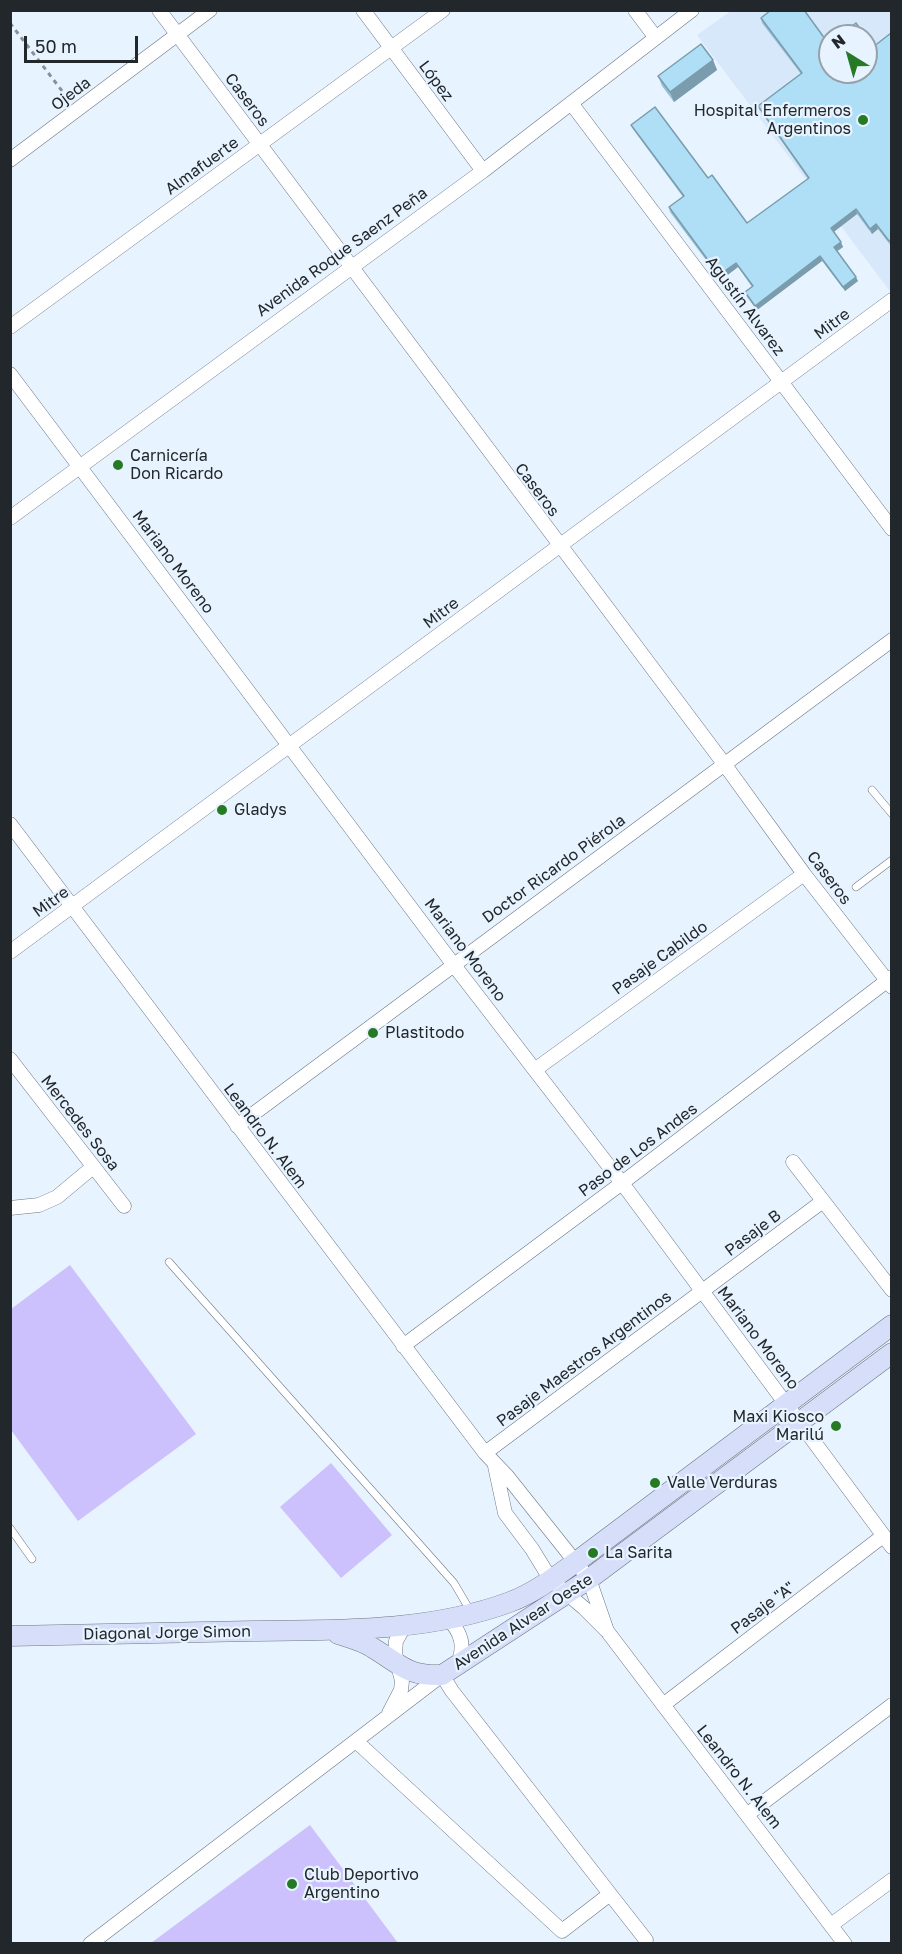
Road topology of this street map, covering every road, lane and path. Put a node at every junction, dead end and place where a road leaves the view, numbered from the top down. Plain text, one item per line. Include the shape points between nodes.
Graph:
1 (159, 10) edge
2 (210, 10) edge
3 (363, 10) edge
4 (443, 10) edge
5 (635, 10) edge
6 (692, 10) edge
7 (10, 23) edge
8 (177, 35) junction
9 (656, 38) junction
10 (391, 48) junction
11 (571, 103) junction
12 (77, 110) junction
13 (260, 144) junction
14 (10, 160) edge
15 (483, 171) junction
16 (351, 266) junction
17 (891, 300) edge
18 (10, 327) edge
19 (10, 374) edge
20 (782, 382) junction
21 (80, 466) junction
22 (10, 518) edge
23 (891, 529) edge
24 (558, 545) junction
25 (891, 640) edge
26 (291, 746) junction
27 (725, 765) junction
28 (872, 790) dead end
29 (891, 814) edge
30 (10, 824) edge
31 (891, 860) edge
32 (804, 874) junction
33 (856, 887) dead end
34 (72, 907) junction
35 (10, 952) edge
36 (453, 964) junction
37 (890, 982) edge
38 (10, 1059) edge
39 (536, 1069) junction
40 (237, 1126) junction
41 (793, 1162) dead end
42 (93, 1167) junction
43 (622, 1183) junction
44 (823, 1201) junction
45 (124, 1206) dead end
46 (10, 1208) edge
47 (169, 1262) dead end
48 (891, 1290) edge
49 (702, 1291) junction
50 (891, 1325) edge
51 (403, 1346) junction
52 (891, 1353) edge
53 (787, 1405) junction
54 (800, 1422) junction
55 (485, 1453) junction
56 (495, 1466) junction
57 (10, 1528) edge
58 (887, 1542) edge
59 (32, 1559) dead end
60 (576, 1562) junction
61 (589, 1579) junction
62 (551, 1580) junction
63 (567, 1594) junction
64 (472, 1614) junction
65 (448, 1618) junction
66 (405, 1625) junction
67 (324, 1630) junction
68 (607, 1631) junction
69 (10, 1636) edge
70 (400, 1667) junction
71 (450, 1670) junction
72 (663, 1705) junction
73 (891, 1705) edge
74 (383, 1722) junction
75 (357, 1742) junction
76 (748, 1814) junction
77 (891, 1880) edge
78 (610, 1894) junction
79 (831, 1925) junction
80 (646, 1941) dead end
81 (90, 1944) edge
82 (845, 1944) edge

1 - 8 street, Caseros
2 - 8 street, Ojeda
3 - 10 street, López
4 - 10 street, Almafuerte
5 - 9 street
6 - 9 street, Avenida Roque Saenz Peña
7 - 12 path
8 - 12 street, Ojeda
8 - 13 street, Caseros
9 - 11 street, Avenida Roque Saenz Peña
10 - 13 street, Almafuerte
10 - 15 street, López
11 - 15 street, Avenida Roque Saenz Peña
11 - 20 street, Agustín Alvarez
12 - 14 street, Ojeda
13 - 16 street, Caseros
13 - 18 street, Almafuerte
15 - 16 street, Avenida Roque Saenz Peña
16 - 21 street, Avenida Roque Saenz Peña
16 - 24 street, Caseros
17 - 20 street, Mitre
19 - 21 street, Mariano Moreno
20 - 23 street, Agustín Alvarez
20 - 24 street, Mitre
21 - 22 street, Avenida Roque Saenz Peña
21 - 26 street, Mariano Moreno
24 - 26 street, Mitre
24 - 27 street, Caseros
25 - 27 street, Doctor Ricardo Piérola
26 - 34 street, Mitre
26 - 36 street, Mariano Moreno
27 - 32 street, Caseros
27 - 36 street, Doctor Ricardo Piérola
28 - 29 lane
30 - 34 street, Leandro N. Alem
31 - 33 lane
32 - 37 street, Caseros
32 - 39 street, Pasaje Cabildo
34 - 35 street, Mitre
34 - 40 street, Leandro N. Alem
36 - 39 street, Mariano Moreno
36 - 40 street, Doctor Ricardo Piérola
37 - 43 street, Paso de Los Andes
38 - 42 street, Mercedes Sosa
39 - 43 street, Mariano Moreno
40 - 51 street, Leandro N. Alem
41 - 44 street
42 - 45 street, Mercedes Sosa
42 - 46 street via 57,1197
43 - 49 street, Mariano Moreno
43 - 51 street, Paso de Los Andes
44 - 48 street
44 - 49 street, Pasaje B
47 - 64 lane via 454,1583
49 - 53 street, Mariano Moreno
49 - 55 street, Pasaje Maestros Argentinos
50 - 53 main road, Avenida Alvear Oeste
51 - 55 street, Leandro N. Alem
52 - 54 main road, Avenida Alvear Oeste
53 - 54 street, Mariano Moreno
53 - 60 main road, Avenida Alvear Oeste
54 - 58 street, Mariano Moreno
54 - 61 main road, Avenida Alvear Oeste
55 - 56 street, Leandro N. Alem
56 - 60 street, Leandro N. Alem
56 - 62 street, Leandro N. Alem via 505,1513
57 - 59 lane
58 - 72 street, Pasaje "A"
60 - 61 street, Leandro N. Alem
60 - 62 main road, Avenida Alvear Oeste
61 - 63 main road, Avenida Alvear Oeste
61 - 68 street, Leandro N. Alem
62 - 63 street, Leandro N. Alem
62 - 64 main road, Avenida Alvear Oeste via 512,1601
63 - 68 street, Leandro N. Alem
63 - 71 main road, Avenida Alvear Oeste
64 - 65 main road, Avenida Alvear Oeste
65 - 66 main road, Avenida Alvear Oeste
65 - 71 street via 457,1629 462,1652
66 - 67 main road, Avenida Alvear Oeste
66 - 70 street via 396,1641
67 - 69 main road, Diagonal Jorge Simon
67 - 70 main road, Avenida Alvear Oeste via 360,1641
68 - 72 street, Leandro N. Alem
70 - 71 main road, Avenida Alvear Oeste via 418,1673
70 - 74 street via 401,1690
71 - 74 street
71 - 78 street via 452,1691
72 - 76 street, Leandro N. Alem
73 - 76 street
74 - 75 street
75 - 78 street via 562,1931
75 - 81 street
76 - 79 street, Leandro N. Alem
77 - 79 street
78 - 80 street
79 - 82 street, Leandro N. Alem

